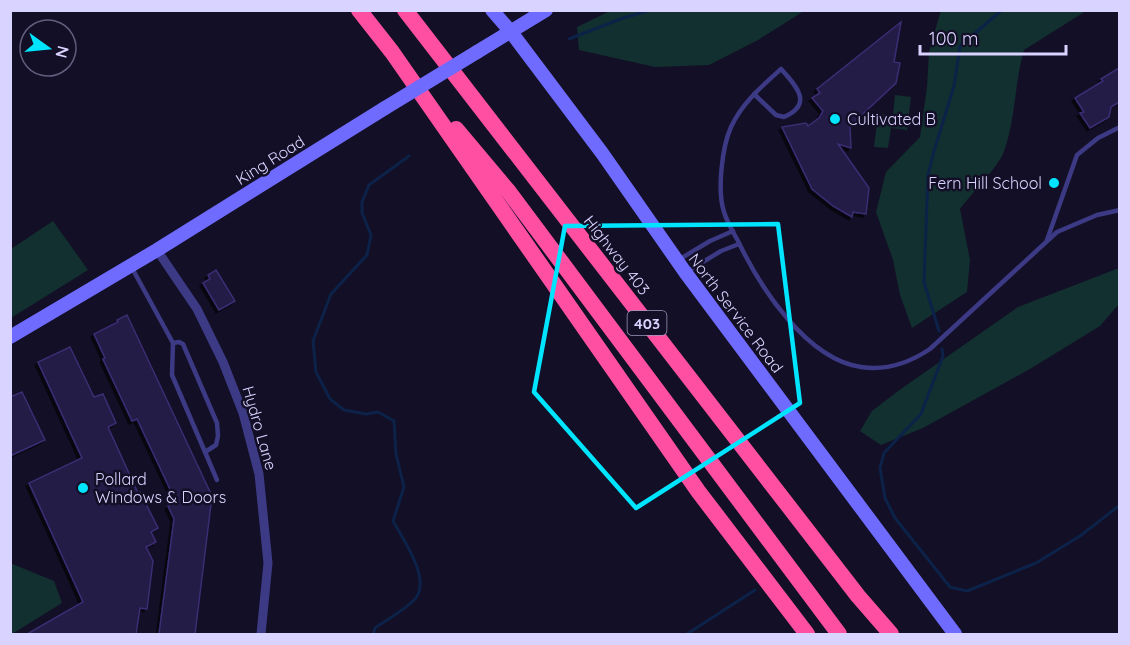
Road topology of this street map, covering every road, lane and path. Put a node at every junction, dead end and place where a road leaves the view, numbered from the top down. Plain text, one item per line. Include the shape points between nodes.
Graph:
1 (359, 10) edge
2 (405, 10) edge
3 (492, 10) edge
4 (546, 10) edge
5 (511, 32) junction
6 (392, 52) junction
7 (754, 94) junction
8 (1119, 127) edge
9 (1119, 210) edge
10 (733, 231) junction
11 (1046, 243) junction
12 (739, 244) junction
13 (157, 250) junction
14 (131, 266) junction
15 (681, 266) junction
16 (10, 337) edge
17 (172, 344) junction
18 (205, 452) junction
19 (217, 480) dead end
20 (261, 634) edge
21 (807, 634) edge
22 (839, 634) edge
23 (891, 634) edge
24 (955, 634) edge

1 - 6 highway
2 - 23 highway, Highway 403 / 403
3 - 5 street, North Service Road
4 - 5 street, King Road
5 - 13 street, King Road, bridge
5 - 15 street, North Service Road
6 - 21 highway via 698,491
6 - 22 highway via 509,192
7 - 7 lane via 776,115 784,117 800,103 800,92 782,69
7 - 10 lane via 731,127 721,168 724,211
8 - 11 lane via 1077,155
9 - 11 lane via 1057,232
10 - 12 lane
10 - 15 lane via 710,241
11 - 12 lane via 930,349 913,360 881,368 845,363 799,331 767,292
12 - 15 lane
13 - 14 street, King Road
13 - 20 street, Hydro Lane via 197,309 224,362 243,413 259,474 268,563
14 - 16 street, King Road
14 - 17 lane
15 - 24 street, North Service Road
17 - 18 lane via 172,375
17 - 18 lane via 183,344 217,423 216,445
18 - 19 lane

